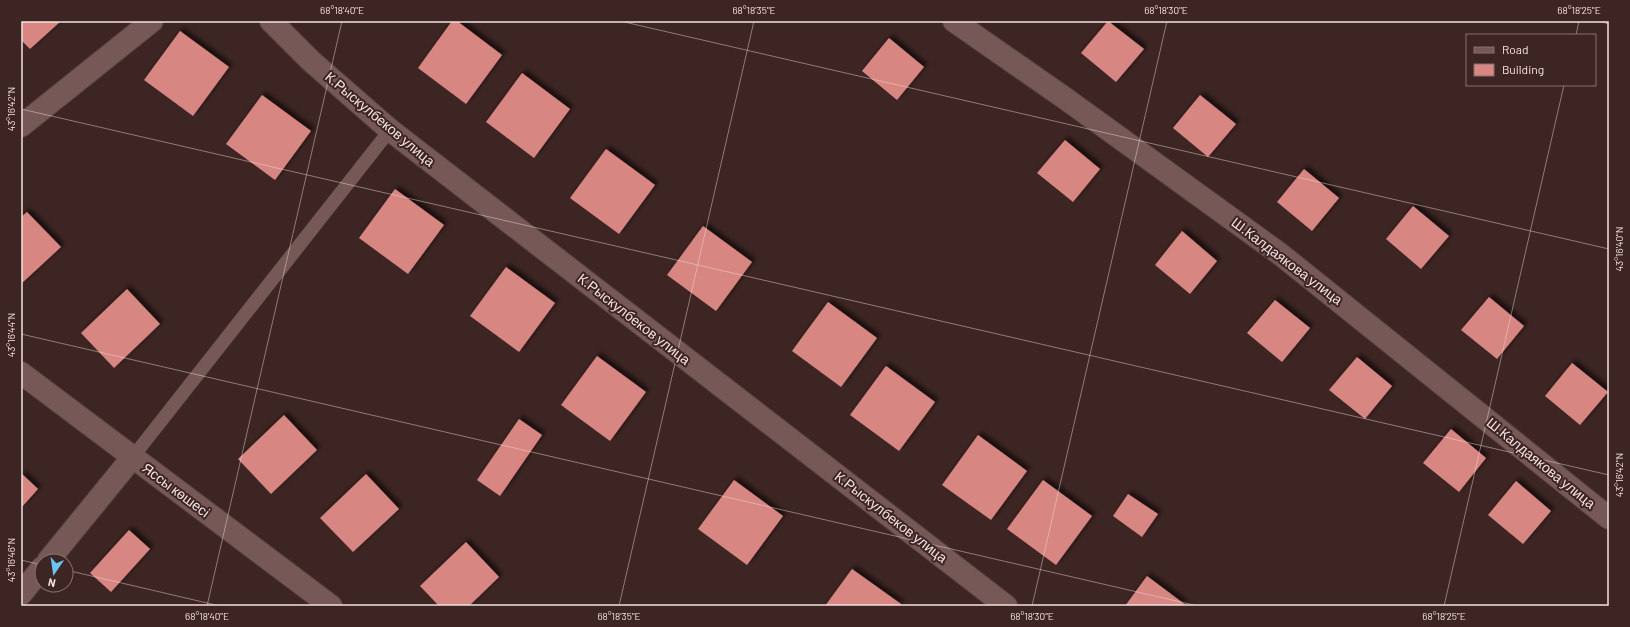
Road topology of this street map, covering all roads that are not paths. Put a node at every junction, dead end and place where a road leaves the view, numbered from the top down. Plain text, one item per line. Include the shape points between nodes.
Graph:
1 (271, 21) edge
2 (954, 21) edge
3 (149, 22) edge
4 (21, 126) edge
5 (390, 130) junction
6 (21, 373) edge
7 (132, 458) junction
8 (1609, 518) edge
9 (55, 553) edge
10 (34, 578) edge
11 (21, 594) edge
12 (331, 606) edge
13 (1006, 606) edge

1 - 5 street, К.Рыскулбеков улица via 311,61
2 - 8 street, Ш.Калдаякова улица via 1280,254
3 - 4 street
5 - 7 lane
5 - 13 street, К.Рыскулбеков улица
6 - 7 street, Яссы көшесі
7 - 9 street
7 - 12 street, Яссы көшесі
10 - 11 street

